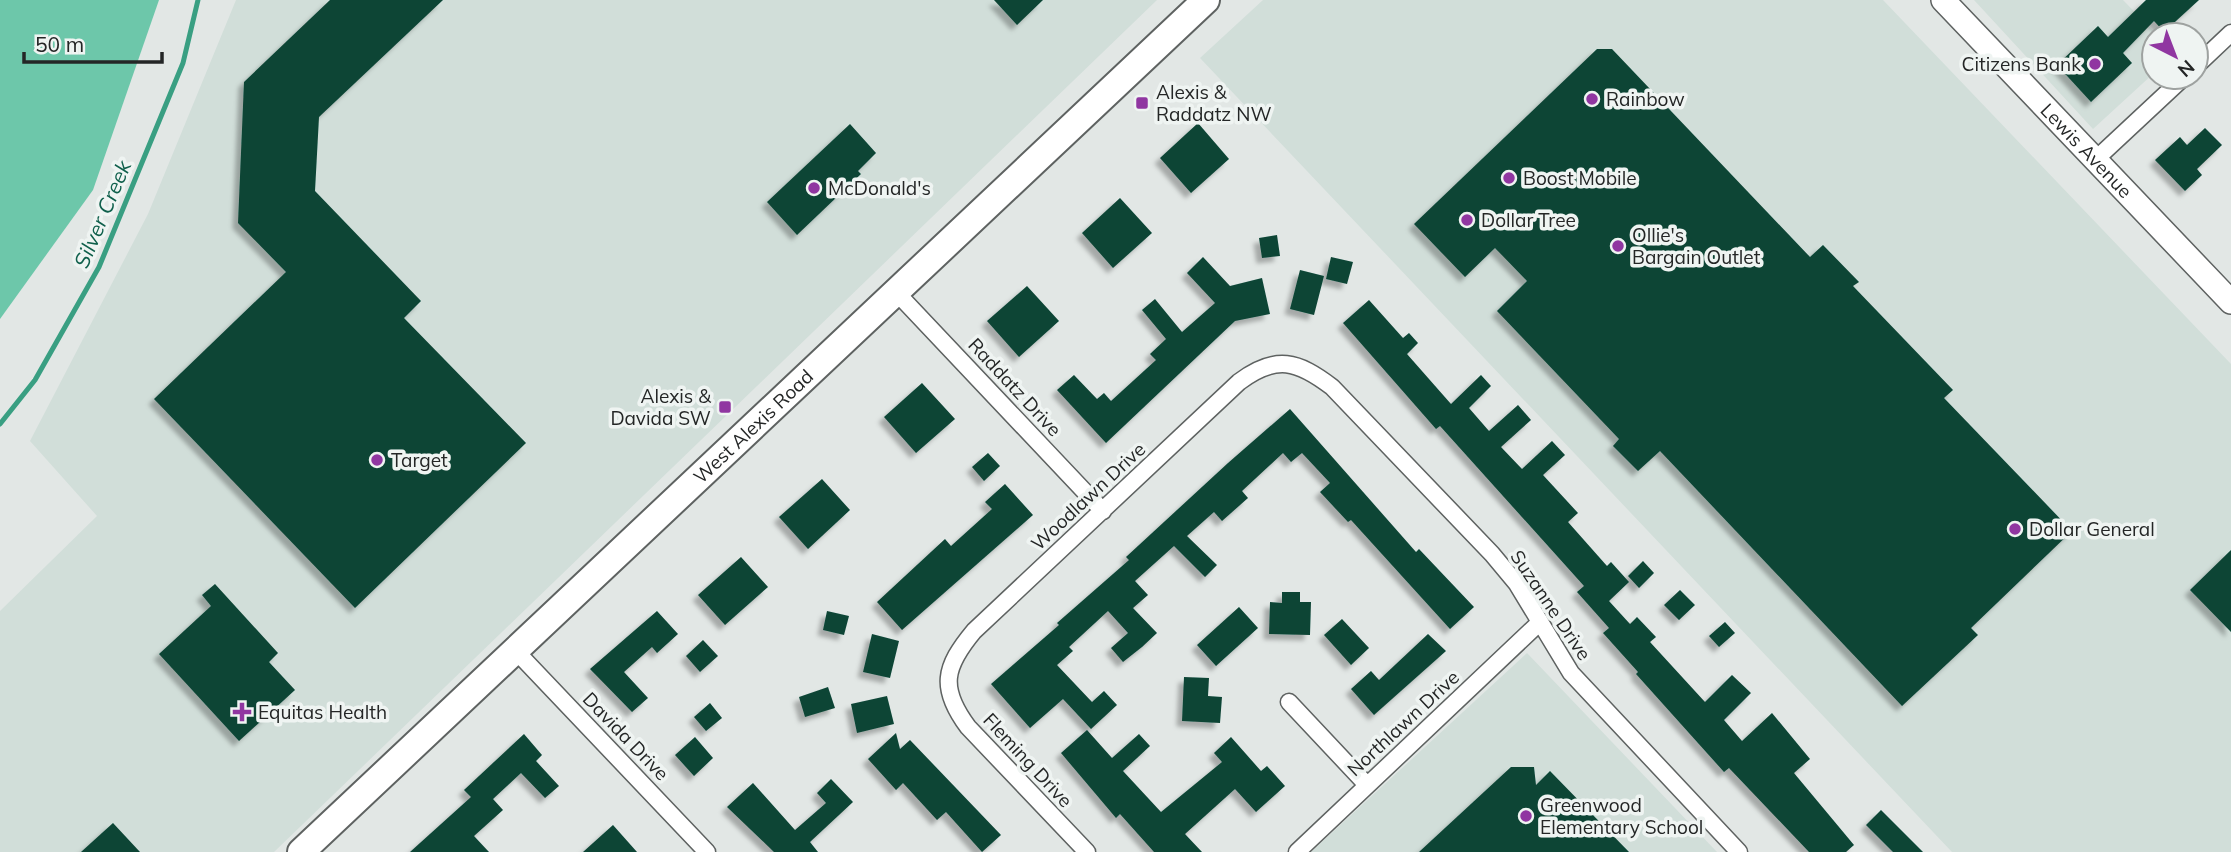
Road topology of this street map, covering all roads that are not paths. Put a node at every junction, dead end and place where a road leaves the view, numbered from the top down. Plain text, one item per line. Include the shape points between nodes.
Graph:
1 (1206, 0) edge
2 (1943, 0) edge
3 (2231, 33) edge
4 (2210, 53) edge
5 (2169, 91) edge
6 (2095, 160) junction
7 (896, 292) junction
8 (2231, 302) edge
9 (1290, 364) joint
10 (1103, 511) junction
11 (1538, 624) junction
12 (514, 649) junction
13 (948, 691) joint
14 (1289, 702) dead end
15 (1367, 785) junction
16 (301, 852) edge
17 (708, 852) edge
18 (1087, 852) edge
19 (1297, 852) edge
20 (1739, 852) edge

1 - 7 main road, West Alexis Road
2 - 6 main road, Lewis Avenue
3 - 4 street
5 - 6 street
6 - 8 main road, Lewis Avenue
7 - 10 street, Raddatz Drive
7 - 12 main road, West Alexis Road
9 - 10 street, Woodlawn Drive via 1257,368 1239,382
9 - 11 street, Suzanne Drive via 1309,370 1332,387 1492,554 1517,584
10 - 13 street, Woodlawn Drive via 968,638 949,671
11 - 15 street, Northlawn Drive
11 - 20 street, Suzanne Drive via 1571,673
12 - 16 main road, West Alexis Road
12 - 17 street, Davida Drive
13 - 18 street, Fleming Drive via 968,727
14 - 15 street
15 - 19 street, Northlawn Drive

